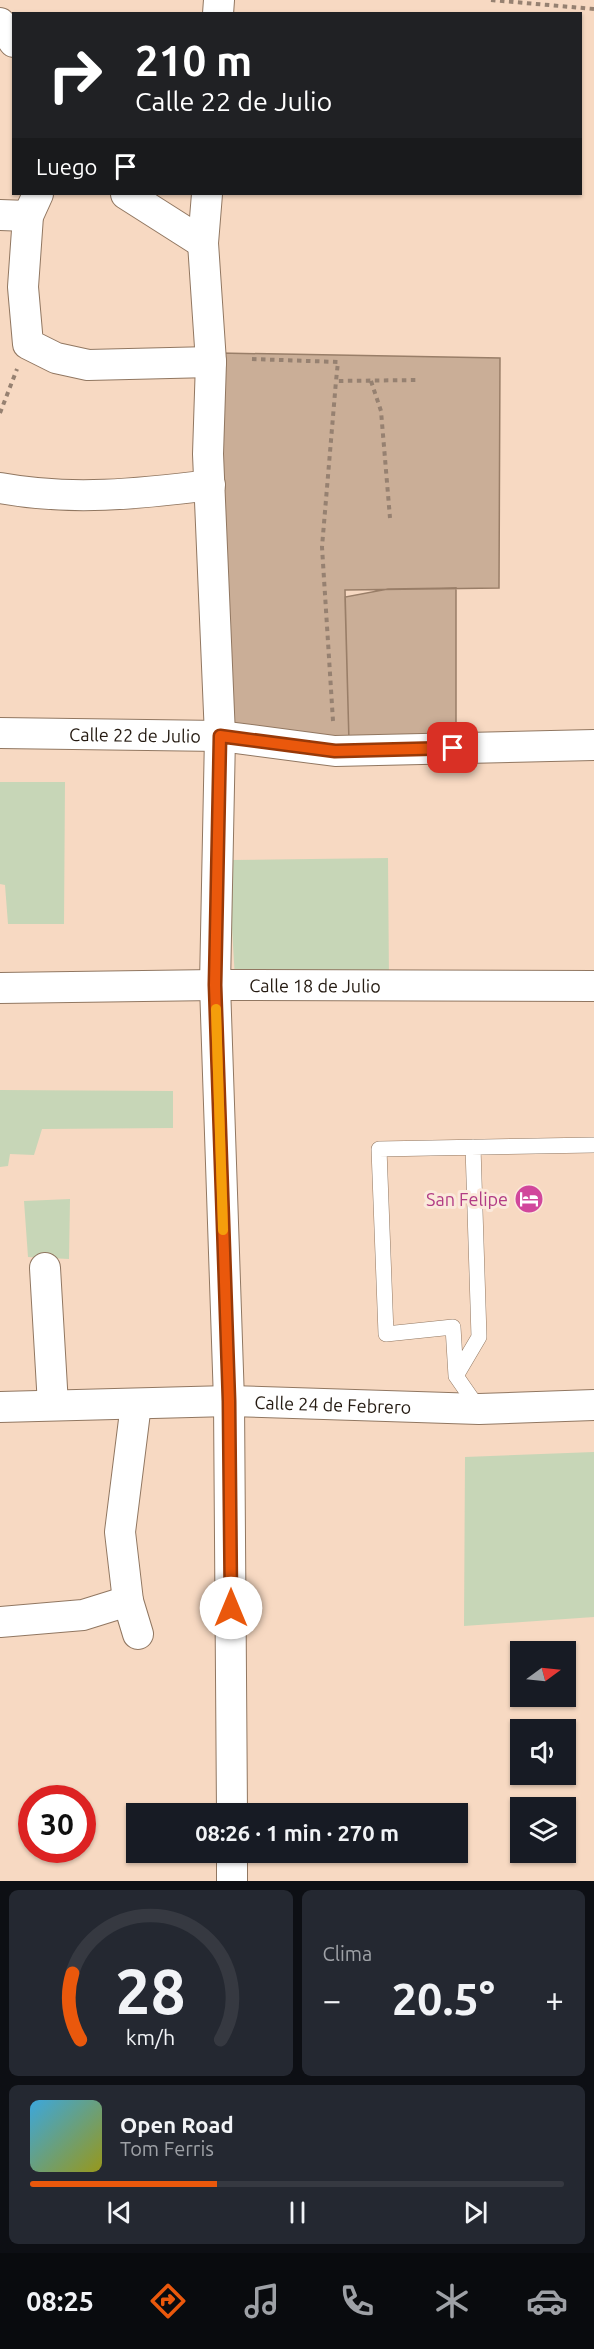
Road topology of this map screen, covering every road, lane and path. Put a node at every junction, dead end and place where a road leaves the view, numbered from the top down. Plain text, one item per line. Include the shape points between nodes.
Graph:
1 (491, 0) edge
2 (594, 9) edge
3 (0, 22) edge
4 (12, 39) edge
5 (128, 195) edge
6 (207, 195) edge
7 (22, 208) edge
8 (203, 243) junction
9 (28, 344) junction
10 (252, 359) dead end
11 (211, 362) junction
12 (417, 380) dead end
13 (336, 381) junction
14 (371, 381) junction
15 (0, 413) edge
16 (210, 485) junction
17 (0, 488) edge
18 (390, 518) dead end
19 (0, 733) edge
20 (220, 736) junction
21 (594, 745) edge
22 (335, 751) junction
23 (215, 985) junction
24 (594, 986) edge
25 (0, 988) edge
26 (594, 1145) edge
27 (473, 1147) junction
28 (45, 1268) dead end
29 (456, 1376) junction
30 (229, 1401) junction
31 (136, 1404) junction
32 (53, 1405) junction
33 (594, 1405) edge
34 (0, 1407) edge
35 (479, 1409) junction
36 (128, 1601) junction
37 (0, 1622) edge
38 (138, 1634) dead end
39 (232, 1803) edge
40 (232, 1863) edge
41 (232, 1881) edge

1 - 2 path
3 - 4 street
5 - 8 street
6 - 8 street
7 - 9 street
8 - 11 street
9 - 11 street via 56,358 88,365
9 - 15 path
10 - 13 path via 338,362
11 - 16 street
12 - 14 path
13 - 14 path
13 - 22 path via 322,547
14 - 18 path via 381,411
16 - 17 street via 87,496
16 - 20 street
19 - 20 street, Calle 22 de Julio
20 - 22 street, Calle 22 de Julio
20 - 23 street
21 - 22 street, Calle 22 de Julio
23 - 24 street, Calle 18 de Julio
23 - 25 street, Calle 18 de Julio
23 - 30 street
26 - 27 lane
27 - 29 lane via 479,1337
27 - 29 lane via 380,1149 386,1334 453,1327
28 - 32 street
29 - 35 lane
30 - 31 street, Calle 24 de Febrero
30 - 35 street, Calle 24 de Febrero
30 - 39 street
31 - 32 street, Calle 24 de Febrero
31 - 36 street via 120,1532
32 - 34 street, Calle 24 de Febrero
33 - 35 street, Calle 24 de Febrero
36 - 37 street via 83,1615
36 - 38 street
40 - 41 street

